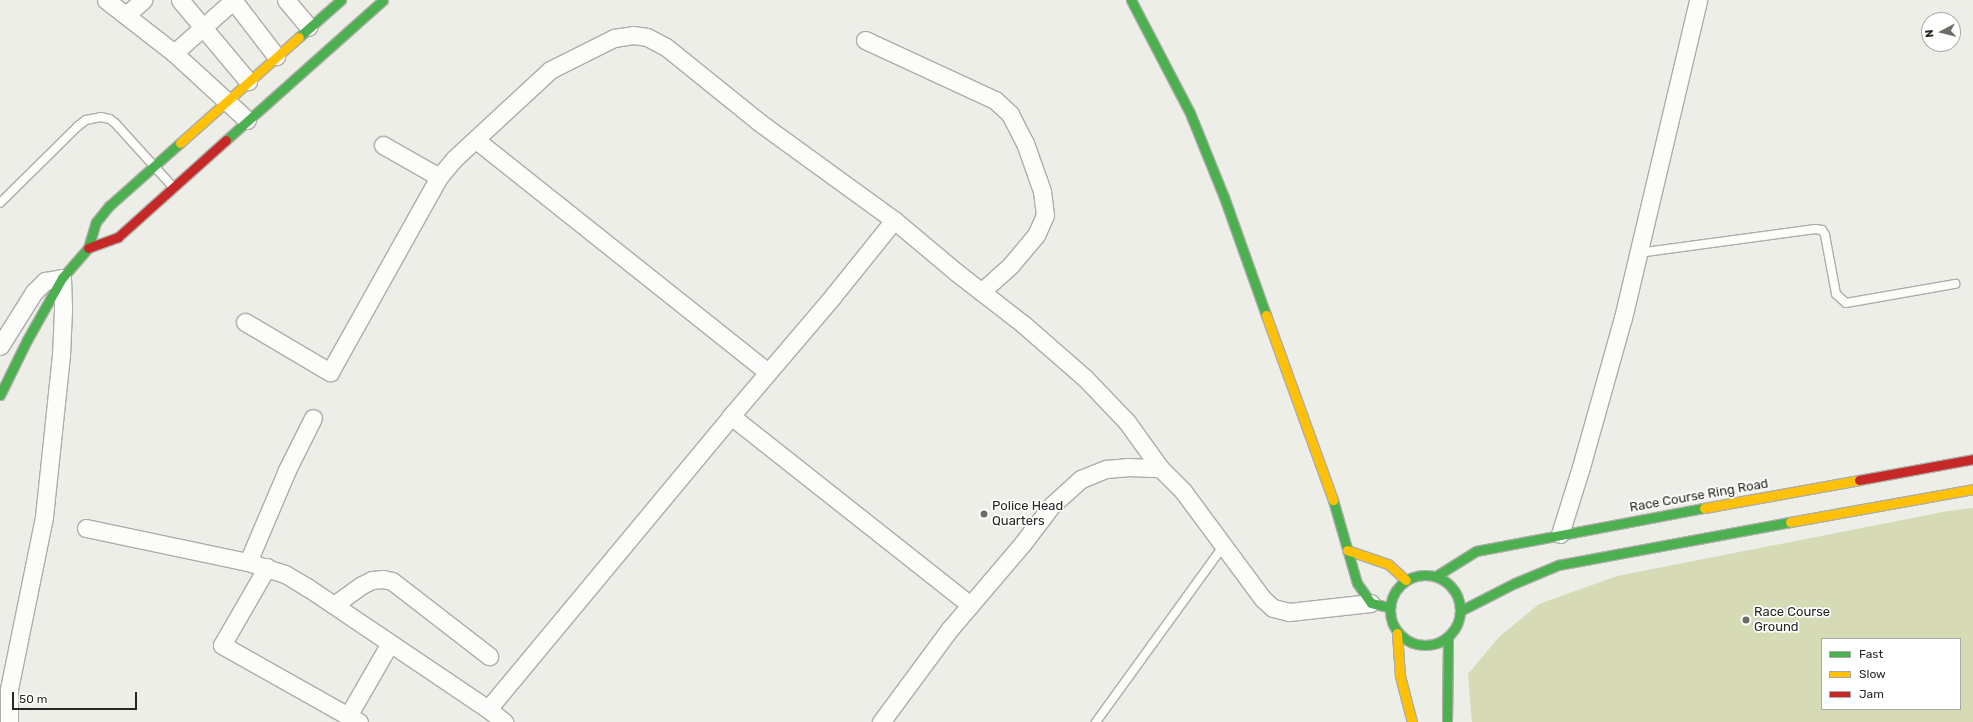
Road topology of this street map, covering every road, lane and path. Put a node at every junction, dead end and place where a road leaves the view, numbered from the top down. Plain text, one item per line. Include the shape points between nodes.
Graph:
1 (106, 0) edge
2 (143, 0) edge
3 (180, 0) edge
4 (233, 0) edge
5 (286, 0) edge
6 (341, 0) edge
7 (383, 0) edge
8 (1132, 0) edge
9 (1698, 0) edge
10 (126, 15) junction
11 (309, 27) junction
12 (203, 28) junction
13 (865, 40) dead end
14 (174, 53) junction
15 (276, 56) junction
16 (248, 81) junction
17 (226, 103) junction
18 (247, 120) junction
19 (476, 140) junction
20 (383, 145) dead end
21 (155, 165) junction
22 (440, 177) junction
23 (173, 187) junction
24 (0, 203) edge
25 (894, 220) junction
26 (88, 248) junction
27 (1637, 253) junction
28 (62, 278) junction
29 (1955, 284) dead end
30 (981, 292) junction
31 (245, 322) dead end
32 (0, 346) edge
33 (768, 372) junction
34 (0, 396) edge
35 (731, 416) junction
36 (313, 418) dead end
37 (1973, 459) edge
38 (1160, 468) junction
39 (1973, 489) edge
40 (86, 528) dead end
41 (1560, 534) junction
42 (1224, 545) junction
43 (1348, 550) junction
44 (248, 562) junction
45 (267, 567) junction
46 (1436, 576) junction
47 (1406, 580) junction
48 (1371, 603) junction
49 (334, 605) junction
50 (970, 605) junction
51 (1389, 607) junction
52 (1460, 611) junction
53 (1397, 633) junction
54 (1448, 637) junction
55 (390, 643) junction
56 (489, 656) dead end
57 (488, 709) junction
58 (354, 719) edge
59 (9, 722) edge
60 (504, 722) edge
61 (881, 722) edge
62 (1096, 722) edge
63 (1412, 722) edge
64 (1448, 722) edge

1 - 10 street
2 - 10 street
3 - 12 street
4 - 12 street
4 - 15 street
5 - 11 street
6 - 11 main road
7 - 18 main road
8 - 43 main road via 1190,113 1224,197 1290,376
9 - 27 street
10 - 14 street
11 - 15 main road
12 - 14 street
12 - 16 street
13 - 30 street via 995,100 1010,114 1025,143 1042,190 1046,215 1036,235 1011,265
14 - 17 street
15 - 16 main road
16 - 17 main road
17 - 18 street
17 - 21 main road
18 - 23 main road
19 - 22 street via 454,159
19 - 25 street via 550,70 614,38 633,35 647,37 666,47 759,122
19 - 33 street
20 - 22 street
21 - 23 lane
21 - 24 lane via 110,119 94,118 78,126
21 - 26 main road via 109,206 96,222
22 - 31 street via 330,372
23 - 26 main road via 118,237
25 - 30 street
25 - 33 street
26 - 28 main road
27 - 29 lane via 1816,229 1822,230 1825,235 1836,294 1846,302
27 - 41 street via 1621,325 1582,467
28 - 32 street via 45,281 34,292
28 - 34 main road via 27,340
28 - 59 street via 61,355 44,517 9,689
30 - 38 street via 1023,324 1085,378 1127,422
33 - 35 street
35 - 50 street
35 - 57 street
36 - 44 street via 278,489
37 - 41 main road, Race Course Ring Road
38 - 42 street via 1183,491
38 - 50 street via 1106,469 1081,478 1052,505
39 - 52 main road via 1558,565
40 - 44 street
41 - 46 main road, Race Course Ring Road via 1476,551
42 - 48 street via 1263,599 1273,608 1288,612
42 - 62 lane
43 - 47 main road via 1388,564
43 - 48 main road via 1356,583
44 - 45 street
45 - 49 street
45 - 58 street via 222,646
46 - 47 main road via 1426,574
46 - 52 main road via 1454,590 1460,603
47 - 51 main road via 1397,587
48 - 51 main road
49 - 55 street
49 - 56 street via 367,582 383,579 392,581
50 - 61 street via 948,630
51 - 53 main road via 1391,621
52 - 54 main road via 1454,630
53 - 54 main road via 1416,645 1428,646
53 - 63 main road via 1400,676
54 - 64 main road
55 - 57 street
55 - 58 street
57 - 60 street

